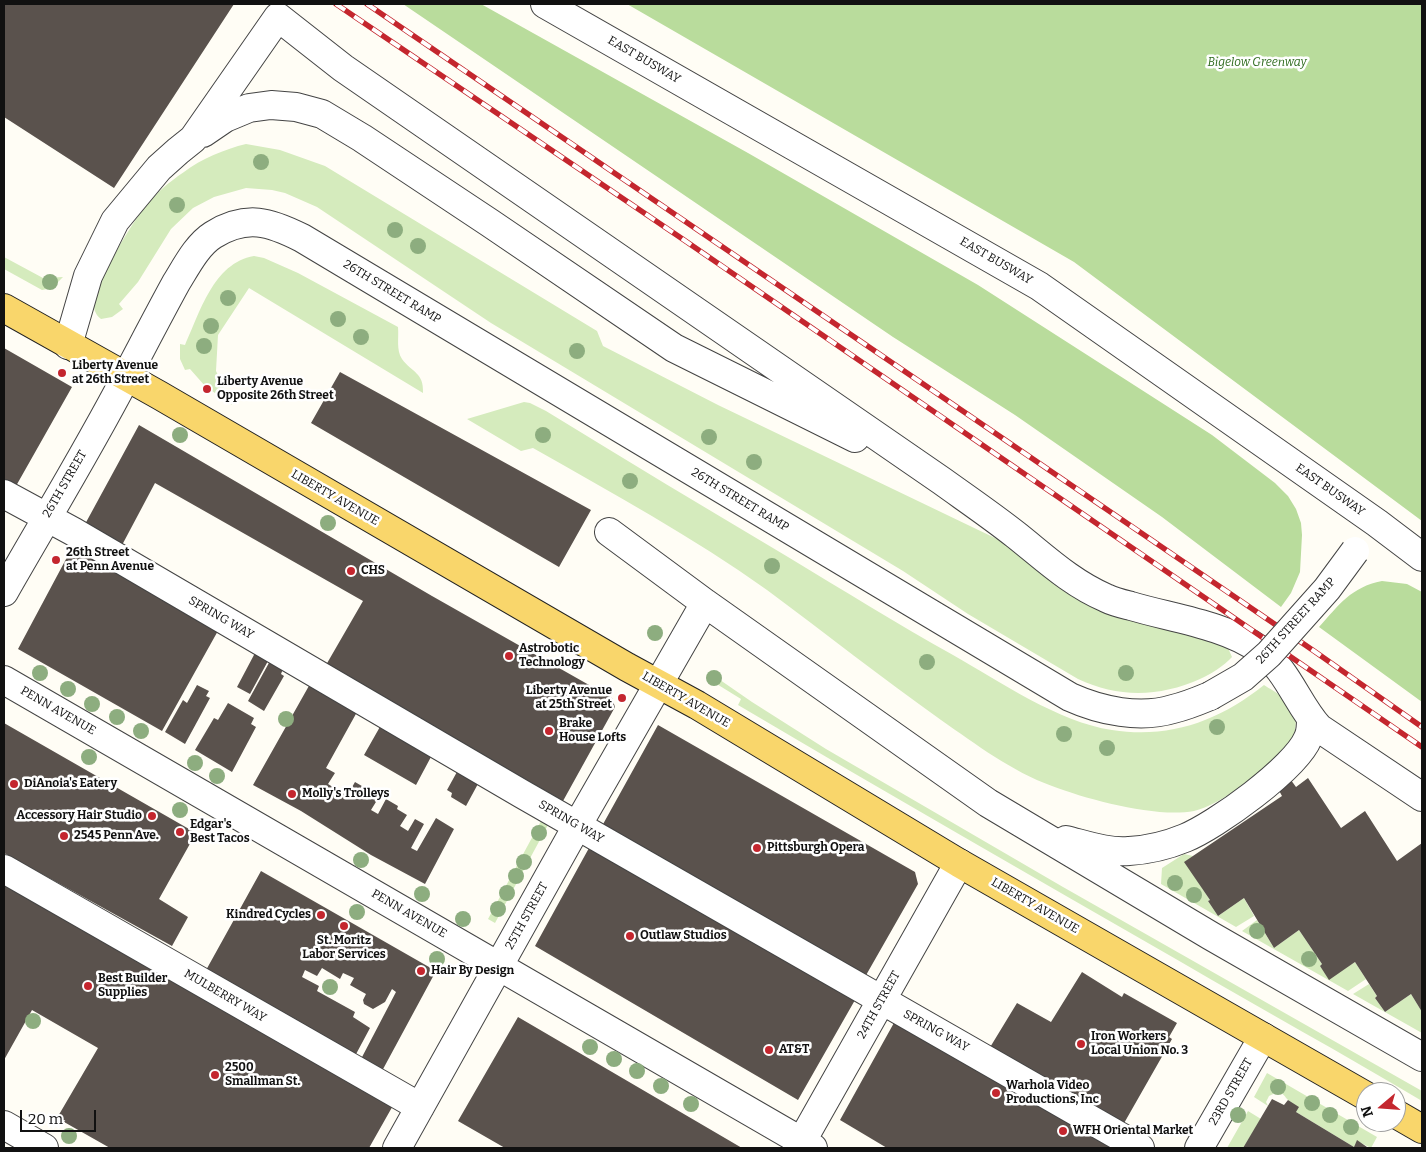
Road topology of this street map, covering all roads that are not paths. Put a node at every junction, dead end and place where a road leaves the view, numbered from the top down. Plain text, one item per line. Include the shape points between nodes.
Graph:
1 (545, 4) edge
2 (274, 10) edge
3 (193, 139) junction
4 (4, 308) edge
5 (68, 344) junction
6 (126, 377) junction
7 (942, 482) junction
8 (4, 494) edge
9 (46, 518) junction
10 (1377, 523) junction
11 (609, 532) dead end
12 (1422, 557) edge
13 (4, 592) edge
14 (706, 603) junction
15 (4, 680) edge
16 (660, 684) junction
17 (1311, 720) junction
18 (1422, 797) edge
19 (577, 826) junction
20 (1040, 834) junction
21 (959, 863) junction
22 (4, 869) edge
23 (499, 966) junction
24 (882, 1000) junction
25 (1264, 1037) junction
26 (1422, 1057) edge
27 (1356, 1090) edge
28 (420, 1107) junction
29 (1406, 1120) edge
30 (4, 1125) edge
31 (1422, 1129) edge
32 (804, 1146) edge
33 (44, 1148) edge
34 (397, 1148) edge
35 (1140, 1148) edge
36 (1199, 1148) edge

1 - 10 street, EAST BUSWAY via 1038,286
2 - 3 street
2 - 7 street via 343,68
3 - 5 street via 159,168 116,221 88,276
3 - 7 street via 225,118 250,108 271,105 296,107 322,114 674,348
4 - 5 main road, LIBERTY AVENUE
5 - 6 main road, LIBERTY AVENUE
6 - 9 street, 26TH STREET
6 - 10 street, 26TH STREET RAMP, bridge via 189,261 211,236 241,223 274,224 1070,697 1106,709 1138,713 1172,710 1210,696 1243,677 1269,654 1327,589
6 - 16 main road, LIBERTY AVENUE
7 - 17 street via 1086,589 1108,600 1243,639 1273,661 1284,674
8 - 9 street, SPRING WAY
9 - 13 street, 26TH STREET
9 - 19 street, SPRING WAY
10 - 12 street, EAST BUSWAY
11 - 14 street
14 - 16 street, 25TH STREET
14 - 20 street via 988,803
15 - 23 street, PENN AVENUE
16 - 19 street, 25TH STREET
16 - 21 main road, LIBERTY AVENUE
17 - 18 street
17 - 20 street via 1308,739 1283,770 1255,794 1185,838 1129,851 1105,849
19 - 23 street, 25TH STREET
19 - 24 street, SPRING WAY
20 - 26 street
21 - 24 street, 24TH STREET
21 - 25 main road, LIBERTY AVENUE
22 - 28 street, MULBERRY WAY
23 - 28 street, 25TH STREET
23 - 32 street, PENN AVENUE
24 - 32 street, 24TH STREET
24 - 35 street, SPRING WAY
25 - 27 main road, LIBERTY AVENUE
25 - 36 street, 23RD STREET
28 - 34 street, 25TH STREET
29 - 31 main road
30 - 33 street

